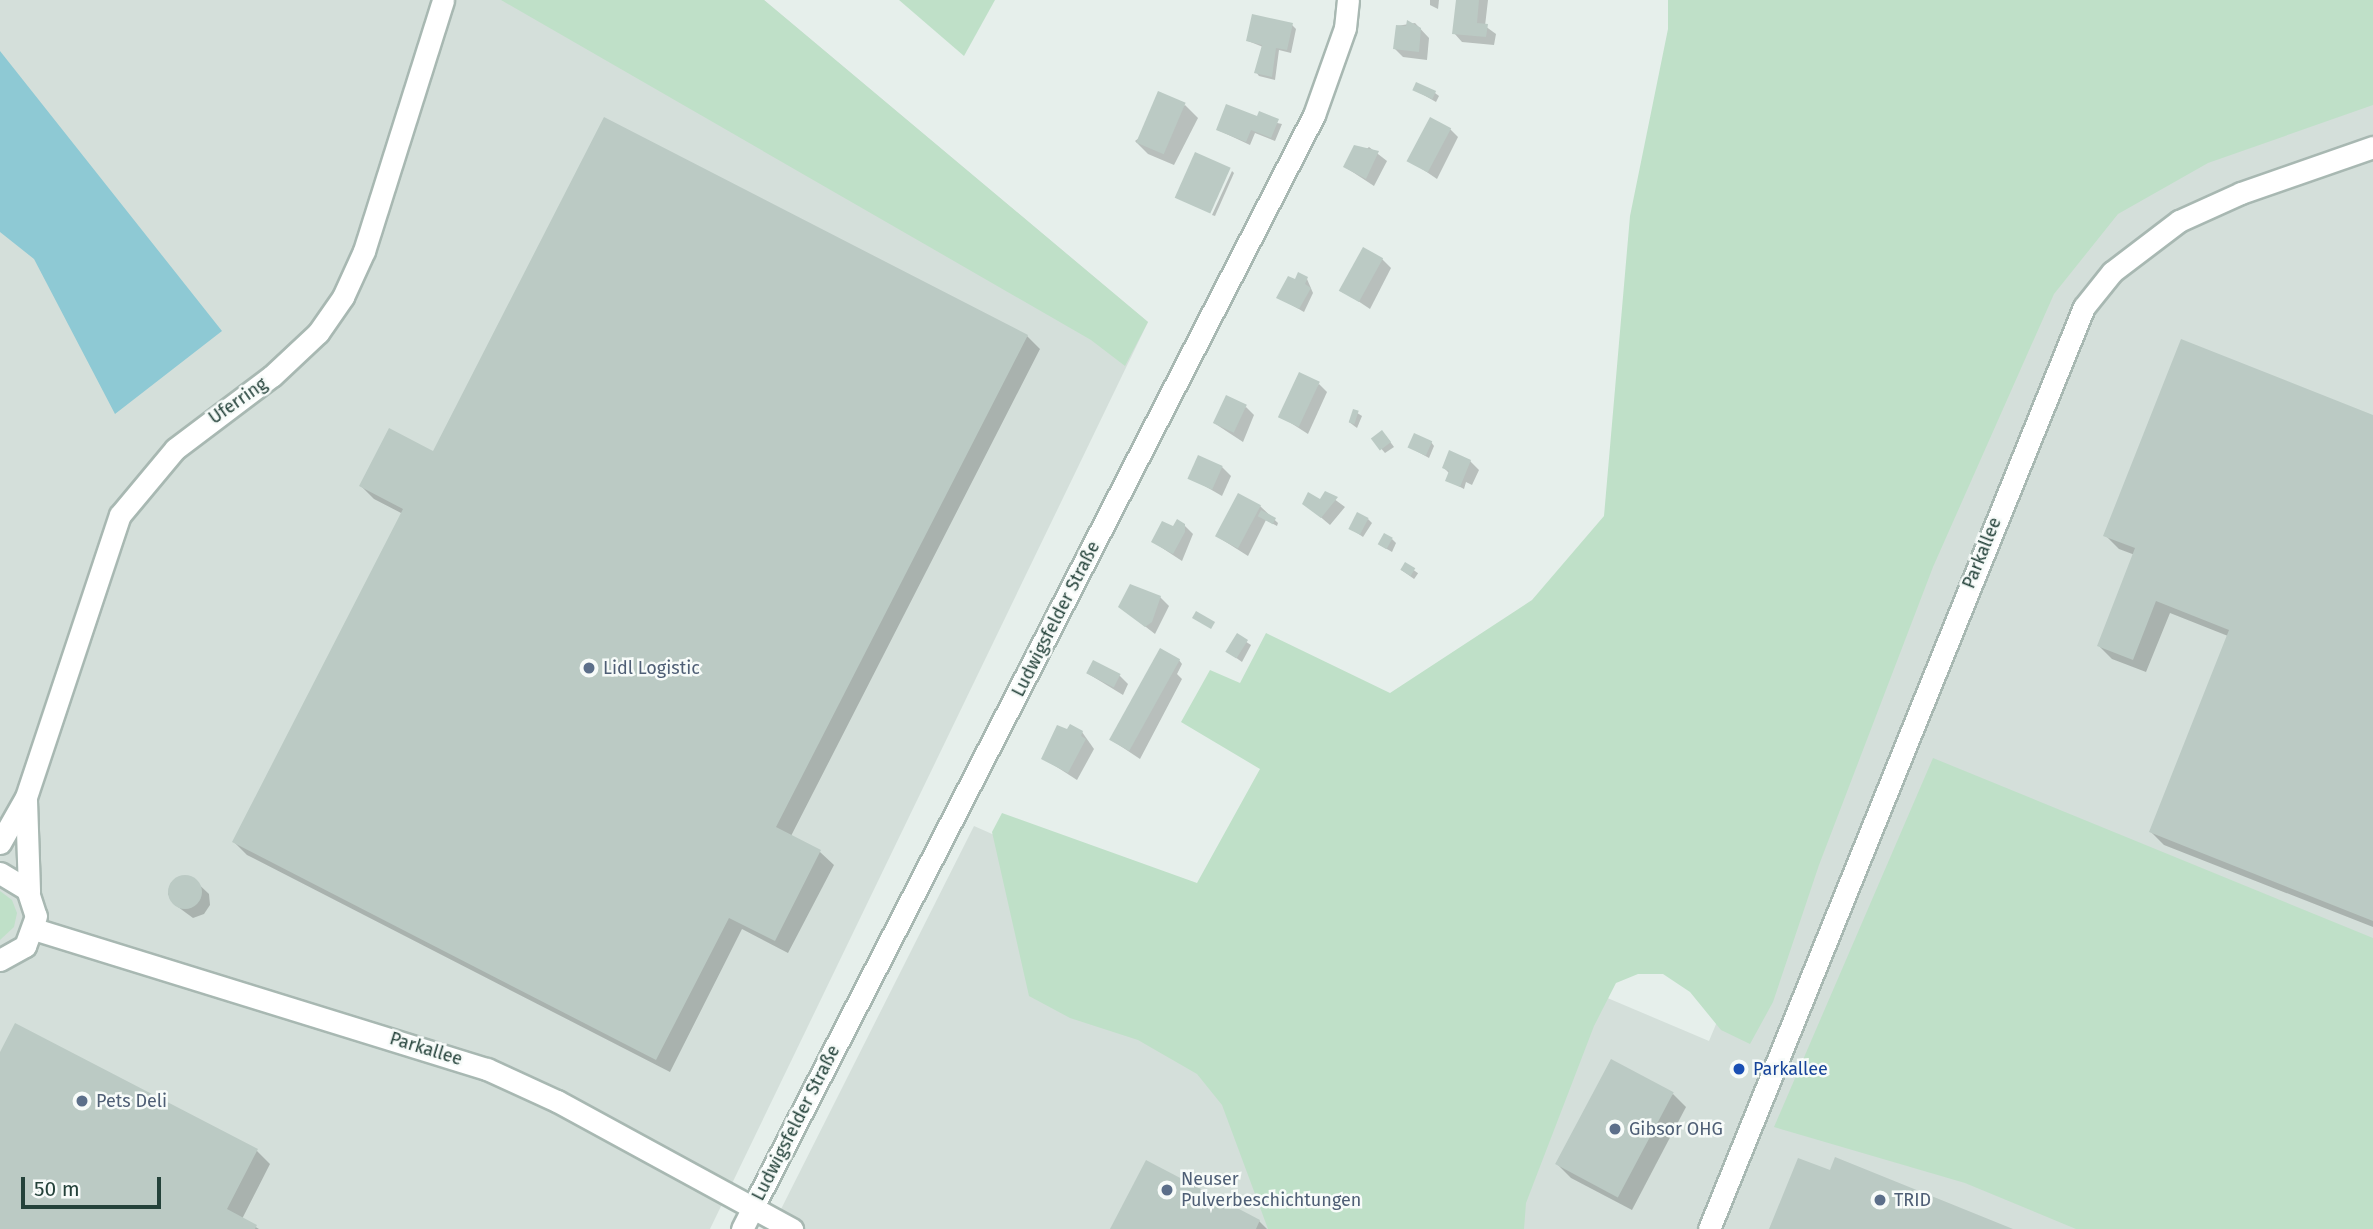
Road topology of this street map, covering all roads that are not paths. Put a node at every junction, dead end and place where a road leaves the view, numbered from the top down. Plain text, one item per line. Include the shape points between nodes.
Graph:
1 (443, 0) edge
2 (1348, 0) edge
3 (2373, 147) edge
4 (26, 797) junction
5 (0, 843) edge
6 (0, 873) edge
7 (29, 892) junction
8 (34, 929) junction
9 (0, 960) edge
10 (754, 1207) junction
11 (742, 1229) edge
12 (792, 1229) edge
13 (1709, 1229) edge

1 - 4 street, Uferring via 364,251 343,297 318,333 272,376 175,449 120,515
2 - 10 street, Ludwigsfelder Straße via 1346,28 1314,115
3 - 13 street, Parkallee via 2241,193 2179,221 2112,272 2084,307
4 - 5 street, Uferring
4 - 7 street, Uferring
6 - 7 street
7 - 8 street via 36,910
8 - 9 street via 22,948
8 - 10 street, Parkallee via 487,1069 557,1101
10 - 11 street, Ludwigsfelder Straße
10 - 12 street, Parkallee

